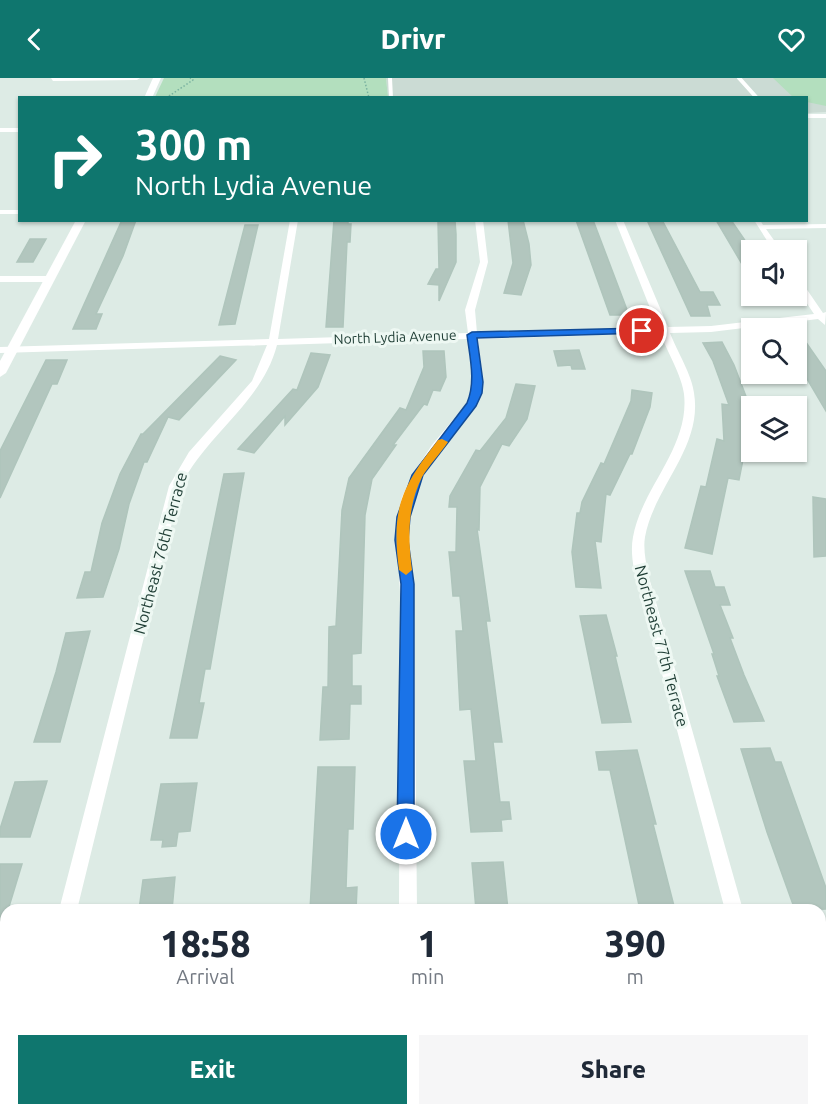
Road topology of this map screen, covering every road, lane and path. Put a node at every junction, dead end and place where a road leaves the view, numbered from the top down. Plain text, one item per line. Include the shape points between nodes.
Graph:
1 (137, 78) edge
2 (157, 78) edge
3 (190, 78) edge
4 (364, 78) edge
5 (390, 78) edge
6 (739, 78) edge
7 (54, 79) edge
8 (149, 96) edge
9 (169, 96) edge
10 (368, 96) edge
11 (391, 96) edge
12 (755, 96) edge
13 (808, 116) edge
14 (826, 116) edge
15 (0, 130) edge
16 (18, 130) edge
17 (0, 212) edge
18 (18, 212) edge
19 (80, 222) edge
20 (294, 222) edge
21 (479, 222) edge
22 (621, 222) edge
23 (758, 224) edge
24 (826, 226) edge
25 (770, 240) edge
26 (0, 279) edge
27 (48, 279) junction
28 (807, 295) edge
29 (824, 318) edge
30 (666, 330) junction
31 (472, 335) junction
32 (272, 340) junction
33 (6, 349) edge
34 (0, 373) edge
35 (70, 904) edge
36 (408, 904) edge
37 (732, 904) edge

1 - 7 street
2 - 8 street
3 - 9 path via 190,84
4 - 10 path
5 - 11 lane
6 - 12 lane
13 - 14 street
15 - 16 street
17 - 18 street
19 - 27 street
20 - 32 street, Northeast 76th Terrace
21 - 31 street via 484,262 470,310
22 - 30 street, Northeast 77th Terrace
23 - 24 street
23 - 25 street
26 - 27 street
27 - 33 street
28 - 29 street
29 - 30 street, North Lydia Avenue via 735,328
30 - 31 street, North Lydia Avenue
30 - 37 street, Northeast 77th Terrace via 689,392 689,422 643,521 638,555
31 - 32 street, North Lydia Avenue
31 - 36 street via 477,393 417,475 404,517 402,540 408,584
32 - 33 street, North Lydia Avenue
32 - 35 street, Northeast 76th Terrace via 258,380 198,445 175,486
33 - 34 street

